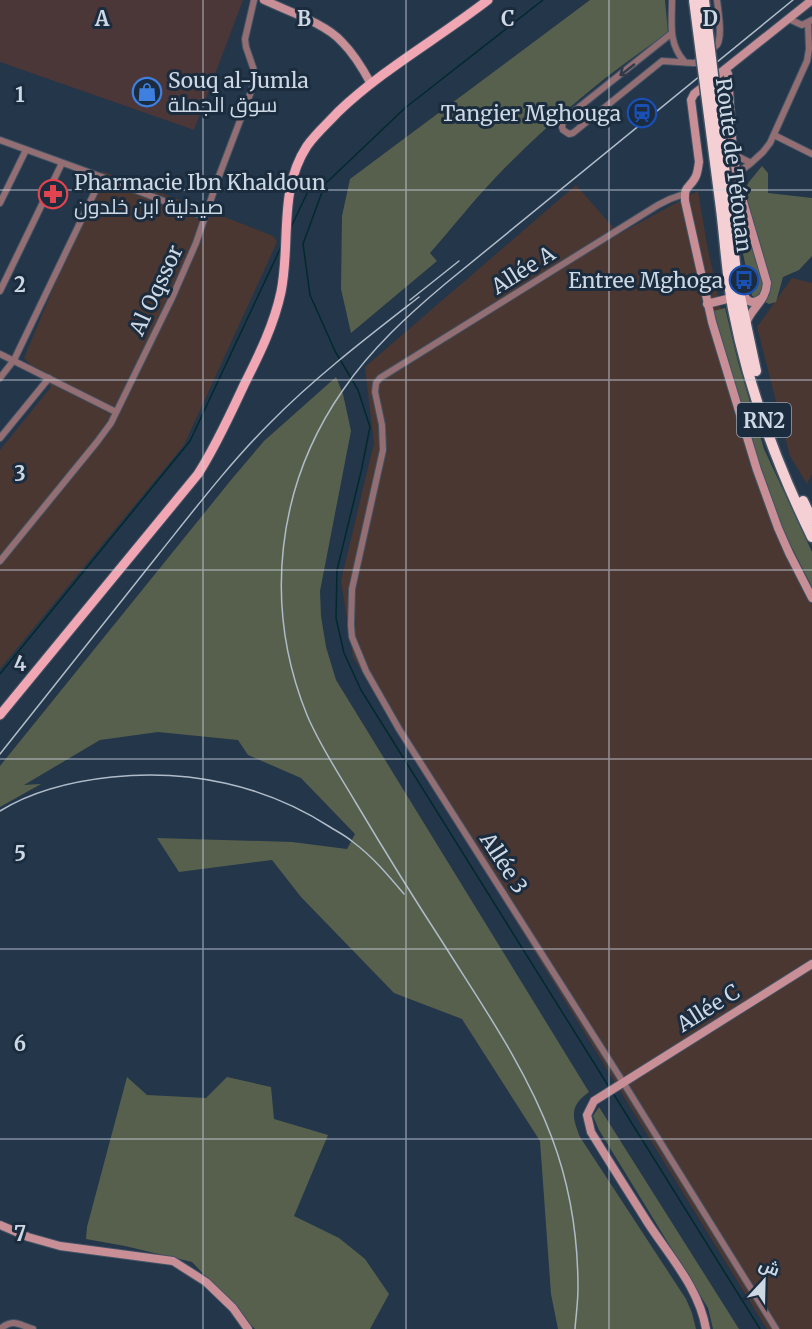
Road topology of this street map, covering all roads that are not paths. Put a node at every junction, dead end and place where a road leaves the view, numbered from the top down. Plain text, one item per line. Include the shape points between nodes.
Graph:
1 (254, 0) edge
2 (264, 0) edge
3 (488, 0) edge
4 (672, 0) edge
5 (694, 0) edge
6 (704, 0) edge
7 (717, 0) edge
8 (812, 0) edge
9 (789, 19) junction
10 (810, 21) edge
11 (672, 33) junction
12 (651, 51) junction
13 (662, 61) junction
14 (684, 61) junction
15 (726, 70) junction
16 (371, 84) junction
17 (774, 135) junction
18 (0, 141) edge
19 (26, 150) junction
20 (733, 154) junction
21 (812, 154) edge
22 (62, 163) junction
23 (751, 163) junction
24 (737, 176) junction
25 (102, 177) junction
26 (684, 194) junction
27 (0, 203) edge
28 (725, 209) junction
29 (205, 217) junction
30 (737, 282) junction
31 (0, 291) edge
32 (765, 296) junction
33 (731, 297) junction
34 (708, 304) junction
35 (746, 323) junction
36 (0, 354) edge
37 (14, 360) junction
38 (0, 378) edge
39 (49, 378) junction
40 (380, 378) joint
41 (116, 412) junction
42 (0, 438) edge
43 (812, 520) edge
44 (812, 537) edge
45 (0, 561) edge
46 (812, 598) edge
47 (0, 714) edge
48 (812, 964) edge
49 (621, 1083) junction
50 (0, 1225) edge
51 (0, 1329) edge
52 (33, 1329) edge
53 (248, 1329) edge
54 (706, 1329) edge
55 (776, 1329) edge

1 - 29 street, Al Oqssor via 245,39 256,79
2 - 16 street via 335,35
3 - 16 main road
4 - 11 street
5 - 28 highway, Route de Tétouan / RN2, bridge
6 - 28 highway, Route de Tétouan / RN2, bridge
7 - 14 street via 718,44 695,63
8 - 9 street
9 - 10 street via 800,24
9 - 15 street
10 - 17 street via 807,61
11 - 12 street
11 - 14 street via 675,49
12 - 13 street
12 -> 13 street via 563,120 564,130 573,133
13 - 14 street
15 - 20 street
15 - 26 street via 692,97 699,162 695,178
16 - 47 main road via 319,131 294,172 277,310 207,460
17 - 21 street
17 - 23 street
18 - 19 street
19 - 22 street
19 - 27 street
20 - 23 street
20 - 24 street
22 - 25 street
22 - 31 street
23 - 24 street
24 - 32 street via 766,276
25 - 29 street
25 - 37 street
26 - 34 street
26 - 40 street, Allée A via 658,205
28 - 30 highway, Route de Tétouan / RN2
28 - 33 highway, Route de Tétouan / RN2
29 - 41 street, Al Oqssor via 176,289
30 - 32 street via 749,301
30 - 35 highway, Route de Tétouan / RN2
32 - 35 street
33 - 34 street
33 - 44 highway, Route de Tétouan / RN2 via 756,397 789,488
34 - 46 street via 767,502
35 - 43 highway, Route de Tétouan / RN2 via 766,406
36 - 37 street
37 - 38 street
37 - 39 street
39 - 41 street
39 - 42 street
40 - 49 street, Allée 3 via 375,392 383,450 352,589 352,637 369,678 399,729
41 - 45 street, Al Oqssor via 97,442
48 - 49 street, Allée C
49 - 54 street, Allée C via 594,1101 587,1115 591,1132 689,1284
49 - 55 street, Allée 3
50 - 53 street via 60,1246 173,1261 206,1281
51 - 52 street via 13,1323

